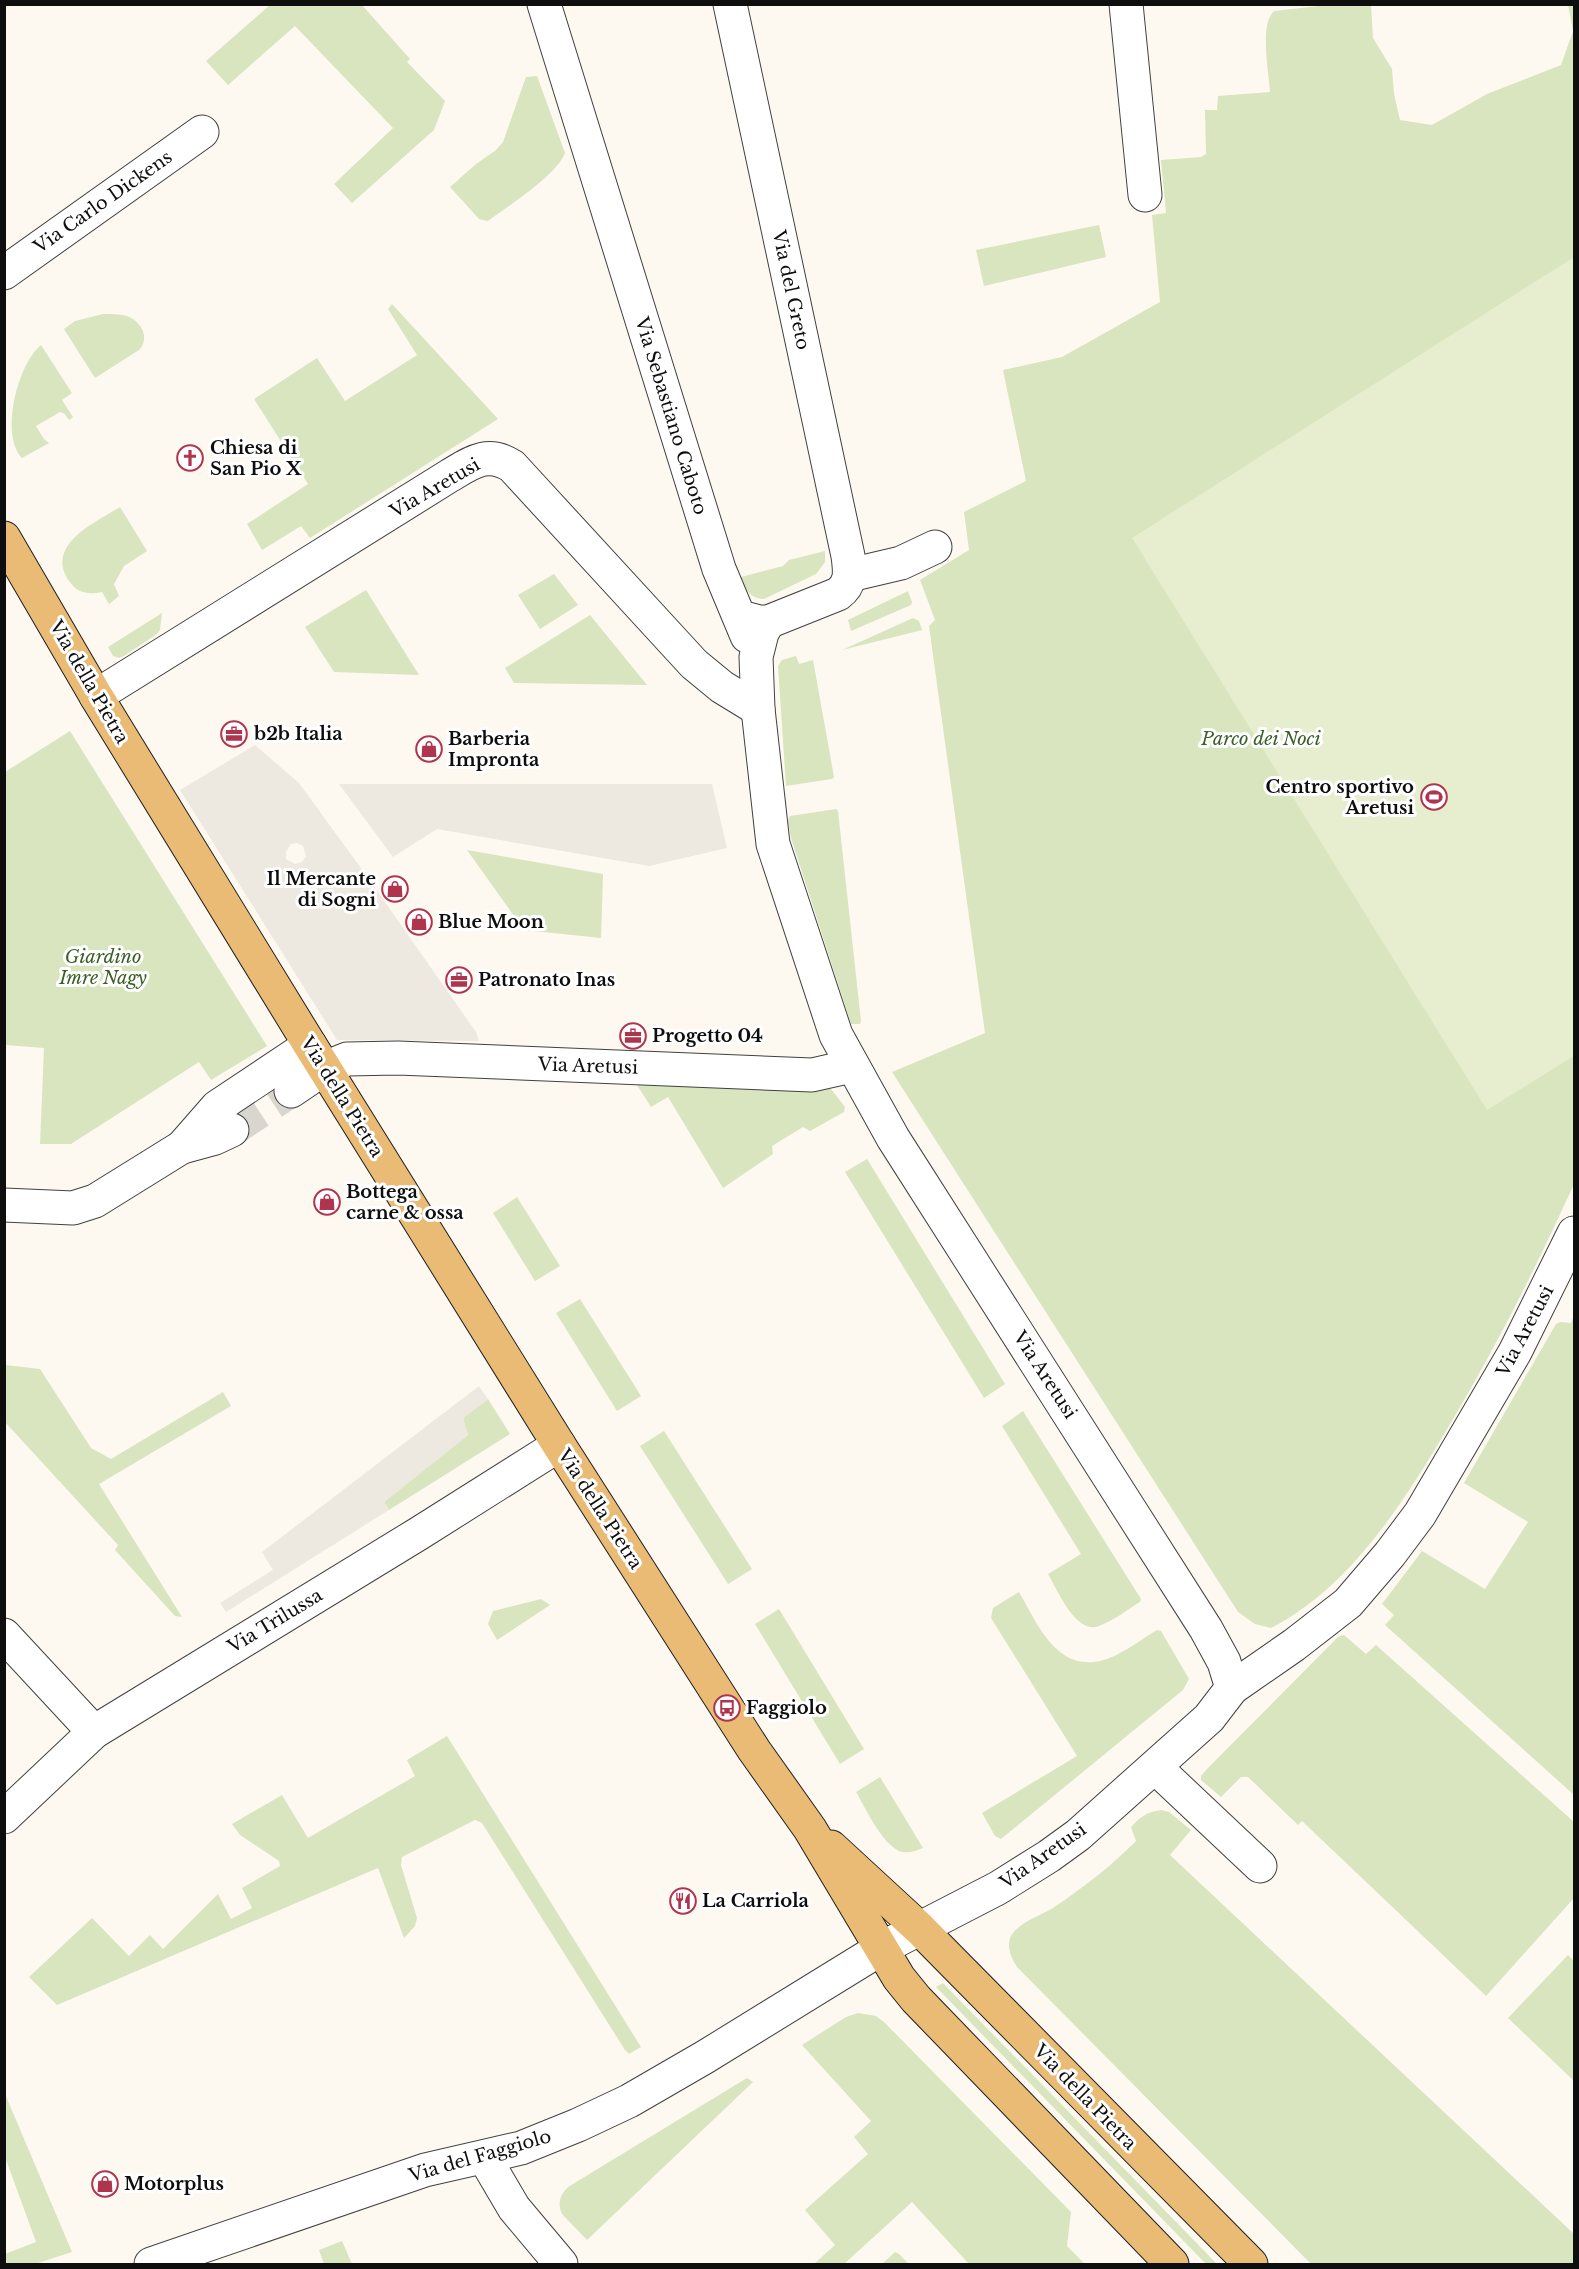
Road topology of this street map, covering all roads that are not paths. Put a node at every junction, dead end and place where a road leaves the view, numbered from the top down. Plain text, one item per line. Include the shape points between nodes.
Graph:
1 (544, 4) edge
2 (730, 4) edge
3 (1126, 4) edge
4 (202, 132) dead end
5 (1145, 195) dead end
6 (4, 273) edge
7 (4, 538) edge
8 (935, 547) dead end
9 (850, 575) junction
10 (754, 620) junction
11 (96, 696) junction
12 (758, 709) junction
13 (318, 1056) junction
14 (852, 1066) junction
15 (291, 1091) tunnel mouth
16 (232, 1130) tunnel mouth
17 (182, 1147) junction
18 (4, 1205) edge
19 (1575, 1233) edge
20 (559, 1445) junction
21 (4, 1635) edge
22 (1232, 1688) junction
23 (94, 1732) junction
24 (1155, 1767) junction
25 (4, 1816) edge
26 (810, 1829) junction
27 (1260, 1866) dead end
28 (921, 1929) junction
29 (882, 1948) junction
30 (484, 2157) junction
31 (151, 2265) edge
32 (561, 2265) edge
33 (1172, 2265) edge
34 (1251, 2265) edge

1 - 10 street, Via Sebastiano Caboto via 715,558 731,602
2 - 9 street, Via del Greto
3 - 5 street
4 - 6 street, Via Carlo Dickens
7 - 11 main road, Via della Pietra
8 - 9 street via 901,563
9 - 10 street via 846,587 838,594
10 - 12 street, Via Aretusi
11 - 12 street, Via Aretusi via 449,476 488,458 512,465 694,664
11 - 13 main road, Via della Pietra
12 - 14 street, Via Aretusi via 777,858 831,1020
13 - 14 street, Via Aretusi via 801,1075
13 - 15 street
13 - 17 street via 217,1107
13 - 20 main road, Via della Pietra
14 - 22 street, Via Aretusi via 893,1138 1206,1629 1224,1662
16 - 17 street
17 - 18 street via 83,1206
19 - 22 street, Via Aretusi via 1515,1352 1419,1514 1390,1554 1348,1603
20 - 23 street, Via Trilussa
20 - 26 main road, Via della Pietra via 754,1750
21 - 23 street
22 - 24 street, Via Aretusi via 1209,1718
23 - 25 street, Via Trilussa
24 - 27 street
24 - 28 street, Via Aretusi via 1049,1856
26 - 28 main road, Via della Pietra
26 - 29 main road, Via della Pietra
28 - 29 street
28 - 34 main road, Via della Pietra
29 - 30 street, Via del Faggiolo via 629,2101 546,2139
29 - 33 main road, Via della Pietra via 916,1999
30 - 31 street, Via del Faggiolo via 424,2170
30 - 32 street via 514,2208

